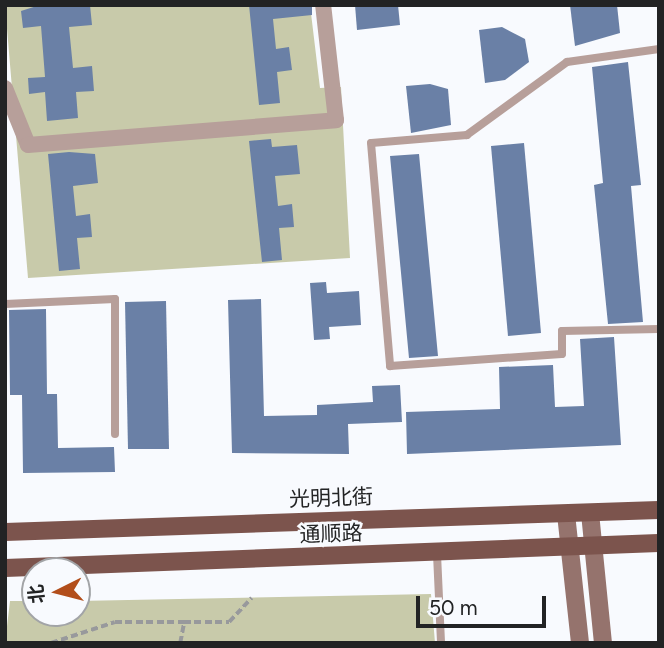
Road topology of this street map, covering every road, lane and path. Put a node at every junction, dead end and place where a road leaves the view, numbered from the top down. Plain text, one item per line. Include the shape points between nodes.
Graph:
1 (323, 5) edge
2 (659, 48) edge
3 (5, 88) edge
4 (5, 304) edge
5 (659, 329) edge
6 (115, 433) dead end
7 (659, 510) edge
8 (590, 513) junction
9 (566, 514) junction
10 (5, 532) edge
11 (659, 543) edge
12 (592, 545) junction
13 (570, 546) junction
14 (437, 554) junction
15 (5, 568) edge
16 (251, 598) dead end
17 (184, 622) junction
18 (51, 643) edge
19 (180, 643) edge
20 (441, 643) edge
21 (580, 643) edge
22 (603, 643) edge

1 - 3 street via 336,121 28,145
2 - 5 lane via 567,62 467,135 371,143 390,366 562,354 562,331
4 - 6 lane via 115,299
7 - 8 main road, 光明北街
8 - 9 main road, 光明北街
8 - 12 street
9 - 10 main road, 光明北街
9 - 13 street
11 - 12 main road, 通顺路
12 - 13 main road, 通顺路
12 - 22 street
13 - 14 main road, 通顺路
13 - 21 street
14 - 15 main road, 通顺路
14 - 20 lane
16 - 17 path via 229,622
17 - 18 path via 115,622
17 - 19 path

